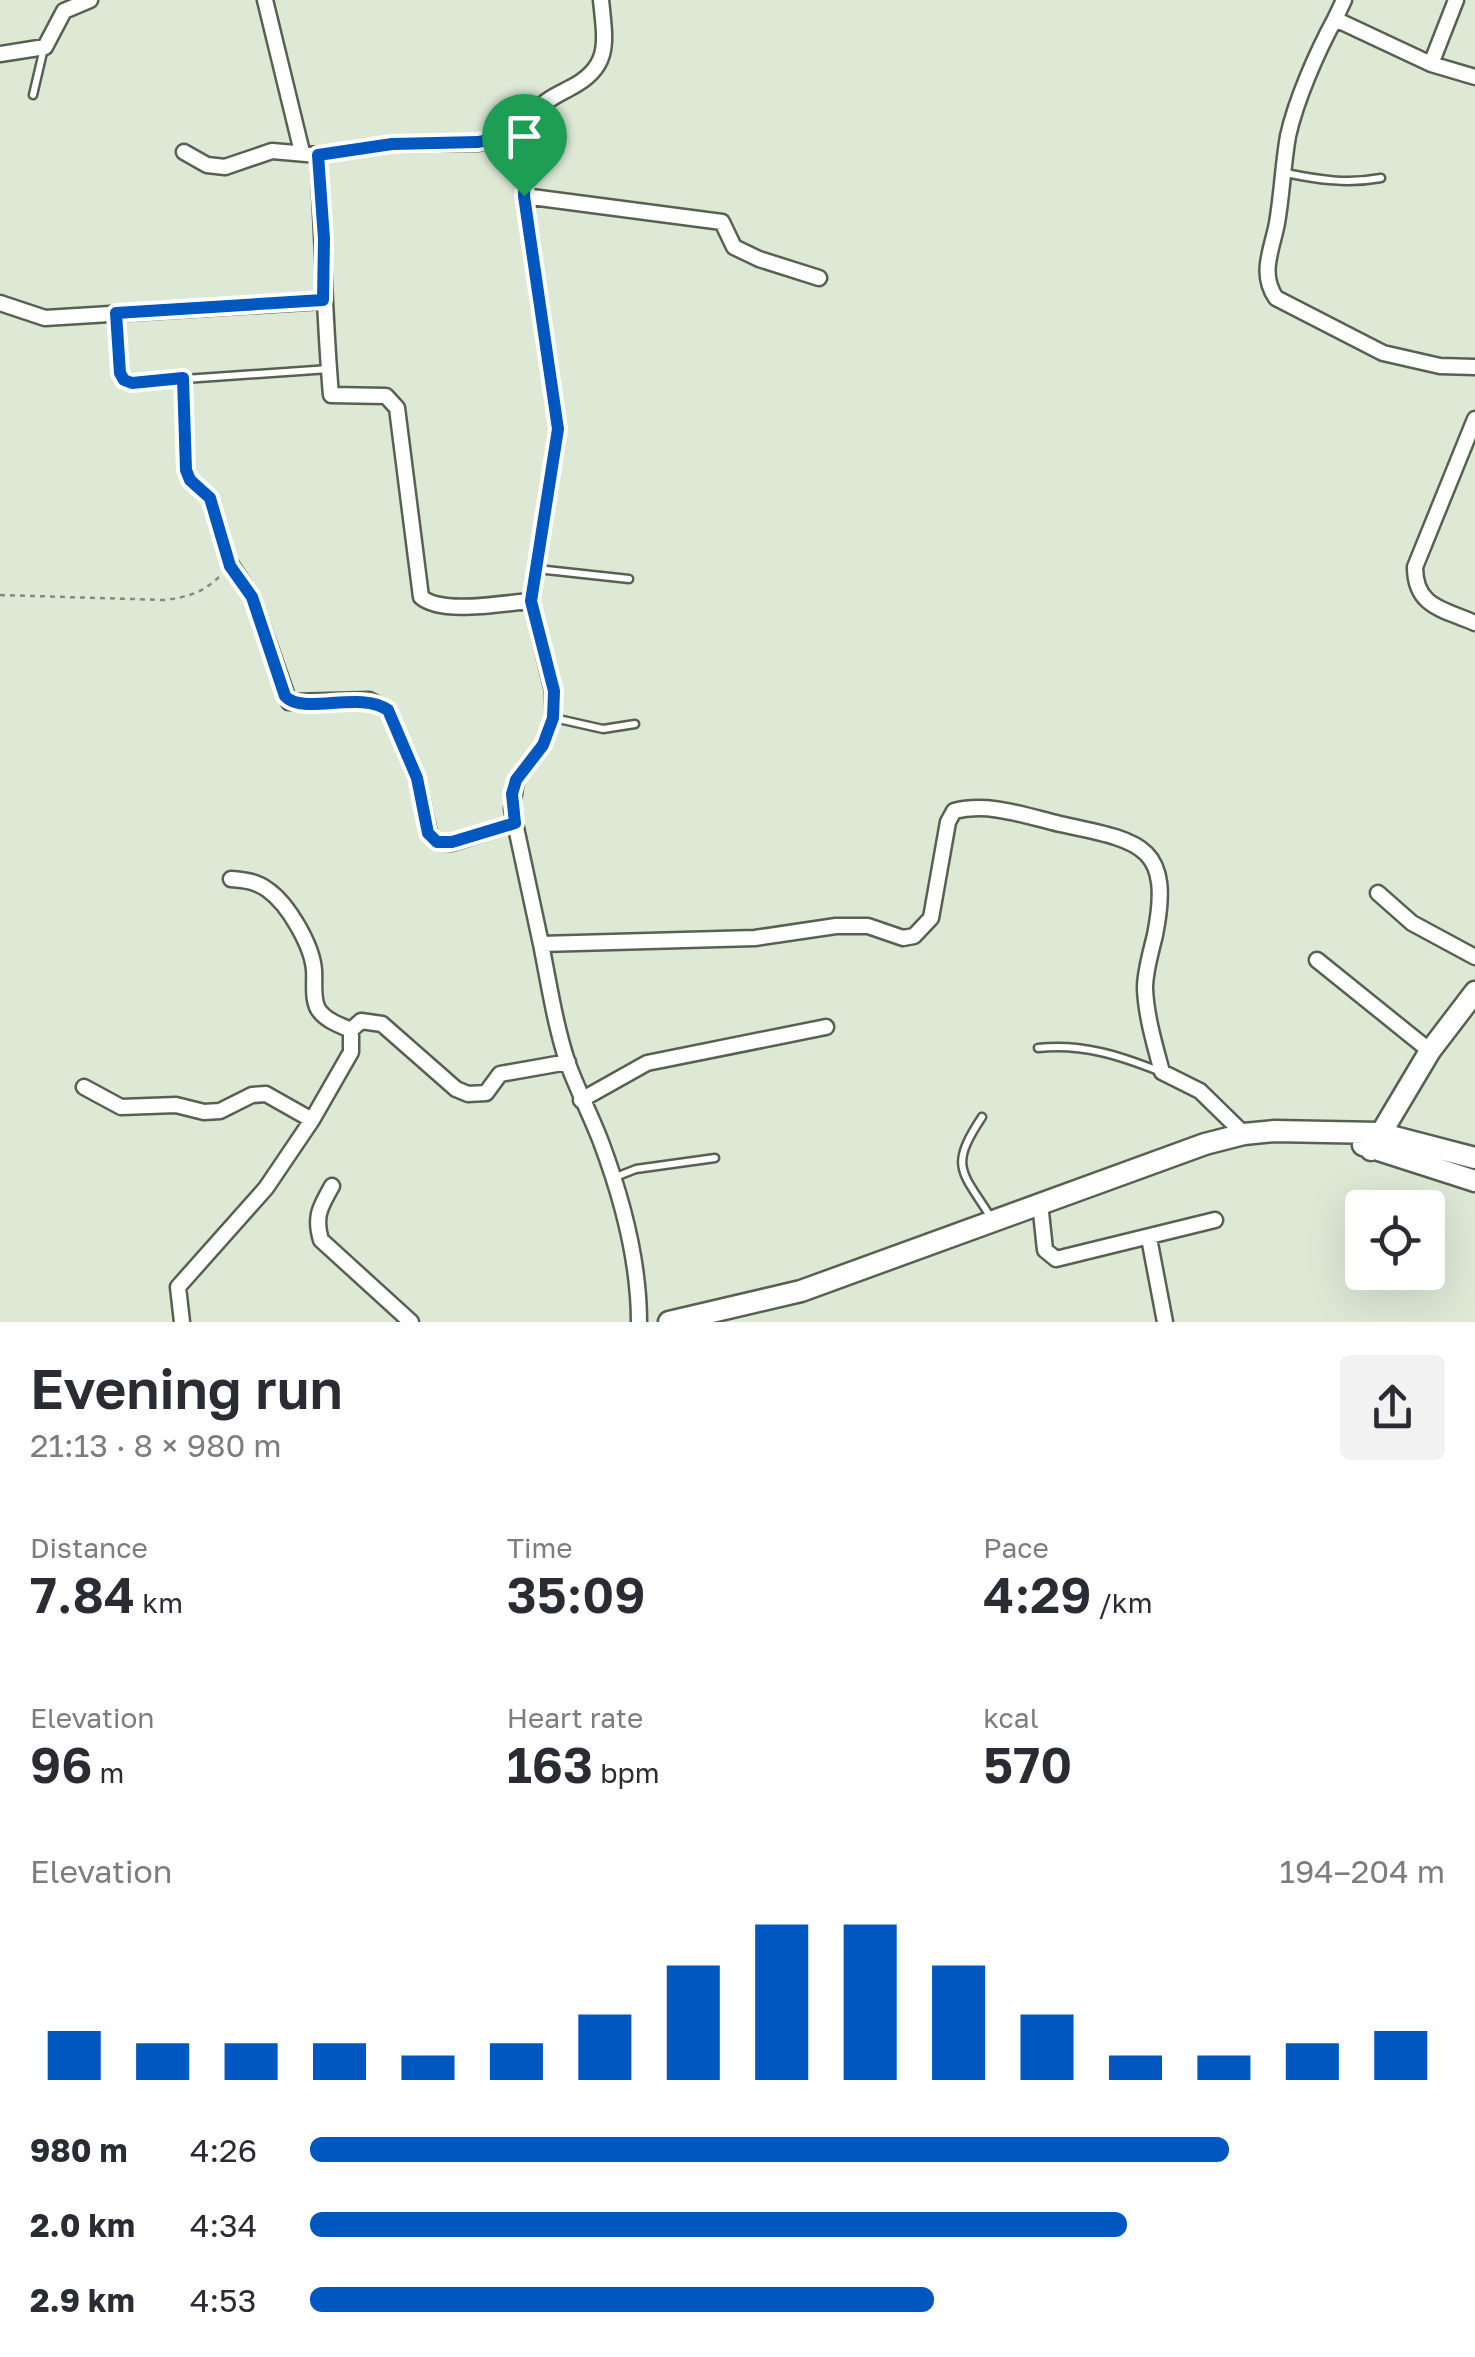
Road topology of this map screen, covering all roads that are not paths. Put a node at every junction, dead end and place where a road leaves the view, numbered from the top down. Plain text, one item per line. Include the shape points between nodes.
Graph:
1 (90, 0) edge
2 (264, 0) edge
3 (601, 0) edge
4 (1344, 0) edge
5 (1456, 0) edge
6 (1336, 20) junction
7 (45, 47) junction
8 (0, 54) edge
9 (1431, 64) junction
10 (1475, 77) edge
11 (34, 95) dead end
12 (526, 132) junction
13 (184, 152) dead end
14 (302, 152) junction
15 (318, 155) junction
16 (1284, 172) junction
17 (1381, 178) dead end
18 (524, 196) junction
19 (819, 278) dead end
20 (323, 300) junction
21 (0, 302) edge
22 (116, 313) junction
23 (1475, 367) edge
24 (329, 369) junction
25 (183, 378) junction
26 (1475, 420) edge
27 (190, 480) road end
28 (230, 566) road end
29 (537, 569) junction
30 (630, 578) dead end
31 (531, 601) junction
32 (1475, 623) edge
33 (553, 718) junction
34 (635, 724) dead end
35 (515, 823) junction
36 (230, 878) dead end
37 (1378, 893) dead end
38 (541, 944) junction
39 (1475, 957) edge
40 (1317, 960) dead end
41 (1470, 1008) edge
42 (826, 1027) dead end
43 (351, 1030) junction
44 (1038, 1048) dead end
45 (1430, 1051) junction
46 (568, 1062) junction
47 (1162, 1072) junction
48 (84, 1087) dead end
49 (581, 1100) junction
50 (982, 1116) dead end
51 (312, 1120) junction
52 (1244, 1134) junction
53 (1375, 1141) junction
54 (714, 1158) dead end
55 (1475, 1158) edge
56 (613, 1178) junction
57 (1475, 1180) edge
58 (332, 1186) dead end
59 (1040, 1203) junction
60 (1215, 1220) dead end
61 (993, 1222) junction
62 (1149, 1238) junction
63 (182, 1322) edge
64 (411, 1322) edge
65 (639, 1322) edge
66 (669, 1322) edge
67 (1165, 1322) edge

1 - 7 street via 64,11
2 - 14 street
3 - 12 street via 600,65 536,110
4 - 6 street
5 - 9 street
6 - 9 street
6 - 16 street via 1289,134
7 - 8 street
7 - 11 lane
9 - 10 street
12 - 15 street
12 - 18 street
13 - 14 street via 226,167 258,153
14 - 15 street
15 - 20 street
16 - 17 lane via 1319,180
16 - 23 street via 1266,272 1276,298 1383,352
18 - 19 street via 722,222 734,247
18 - 29 street via 558,429
20 - 22 street
20 - 24 street
21 - 22 street via 45,318
22 - 25 lane via 124,380
24 - 25 lane
24 - 31 street via 331,395 386,396 397,408 421,597 443,607
25 - 27 lane
26 - 32 street via 1416,567 1416,586 1426,601
28 - 35 street via 252,597 290,702 369,700 388,710 417,778 428,833 437,842
29 - 30 lane
29 - 31 street
31 - 33 street via 554,691
33 - 34 lane via 603,729
33 - 35 street via 543,745 516,780
35 - 38 street
36 - 43 street via 270,891 309,946 320,1012
37 - 39 street via 1412,923
38 - 46 street
38 - 47 street via 755,938 836,926 914,936 931,918 948,822 954,811 983,807 1122,840 1152,860 1162,890 1145,988
40 - 45 street
41 - 45 main road
42 - 49 street via 648,1063
43 - 46 street via 362,1021 382,1024 468,1094 486,1094 500,1074
43 - 51 street via 351,1052
44 - 47 lane via 1095,1050
45 - 53 main road
46 - 49 street
47 - 52 street via 1200,1091
48 - 51 street via 121,1106 204,1112 266,1094
49 - 56 street
50 - 61 lane via 963,1148 961,1169
51 - 63 street via 266,1188 178,1287
52 - 53 main road via 1340,1134
52 - 59 main road
53 - 55 main road
53 - 57 main road
54 - 56 lane
56 - 65 street via 637,1282
58 - 64 street via 317,1211 321,1240
59 - 61 main road
59 - 62 street via 1050,1258
60 - 62 street
61 - 66 main road via 801,1291
62 - 67 street

